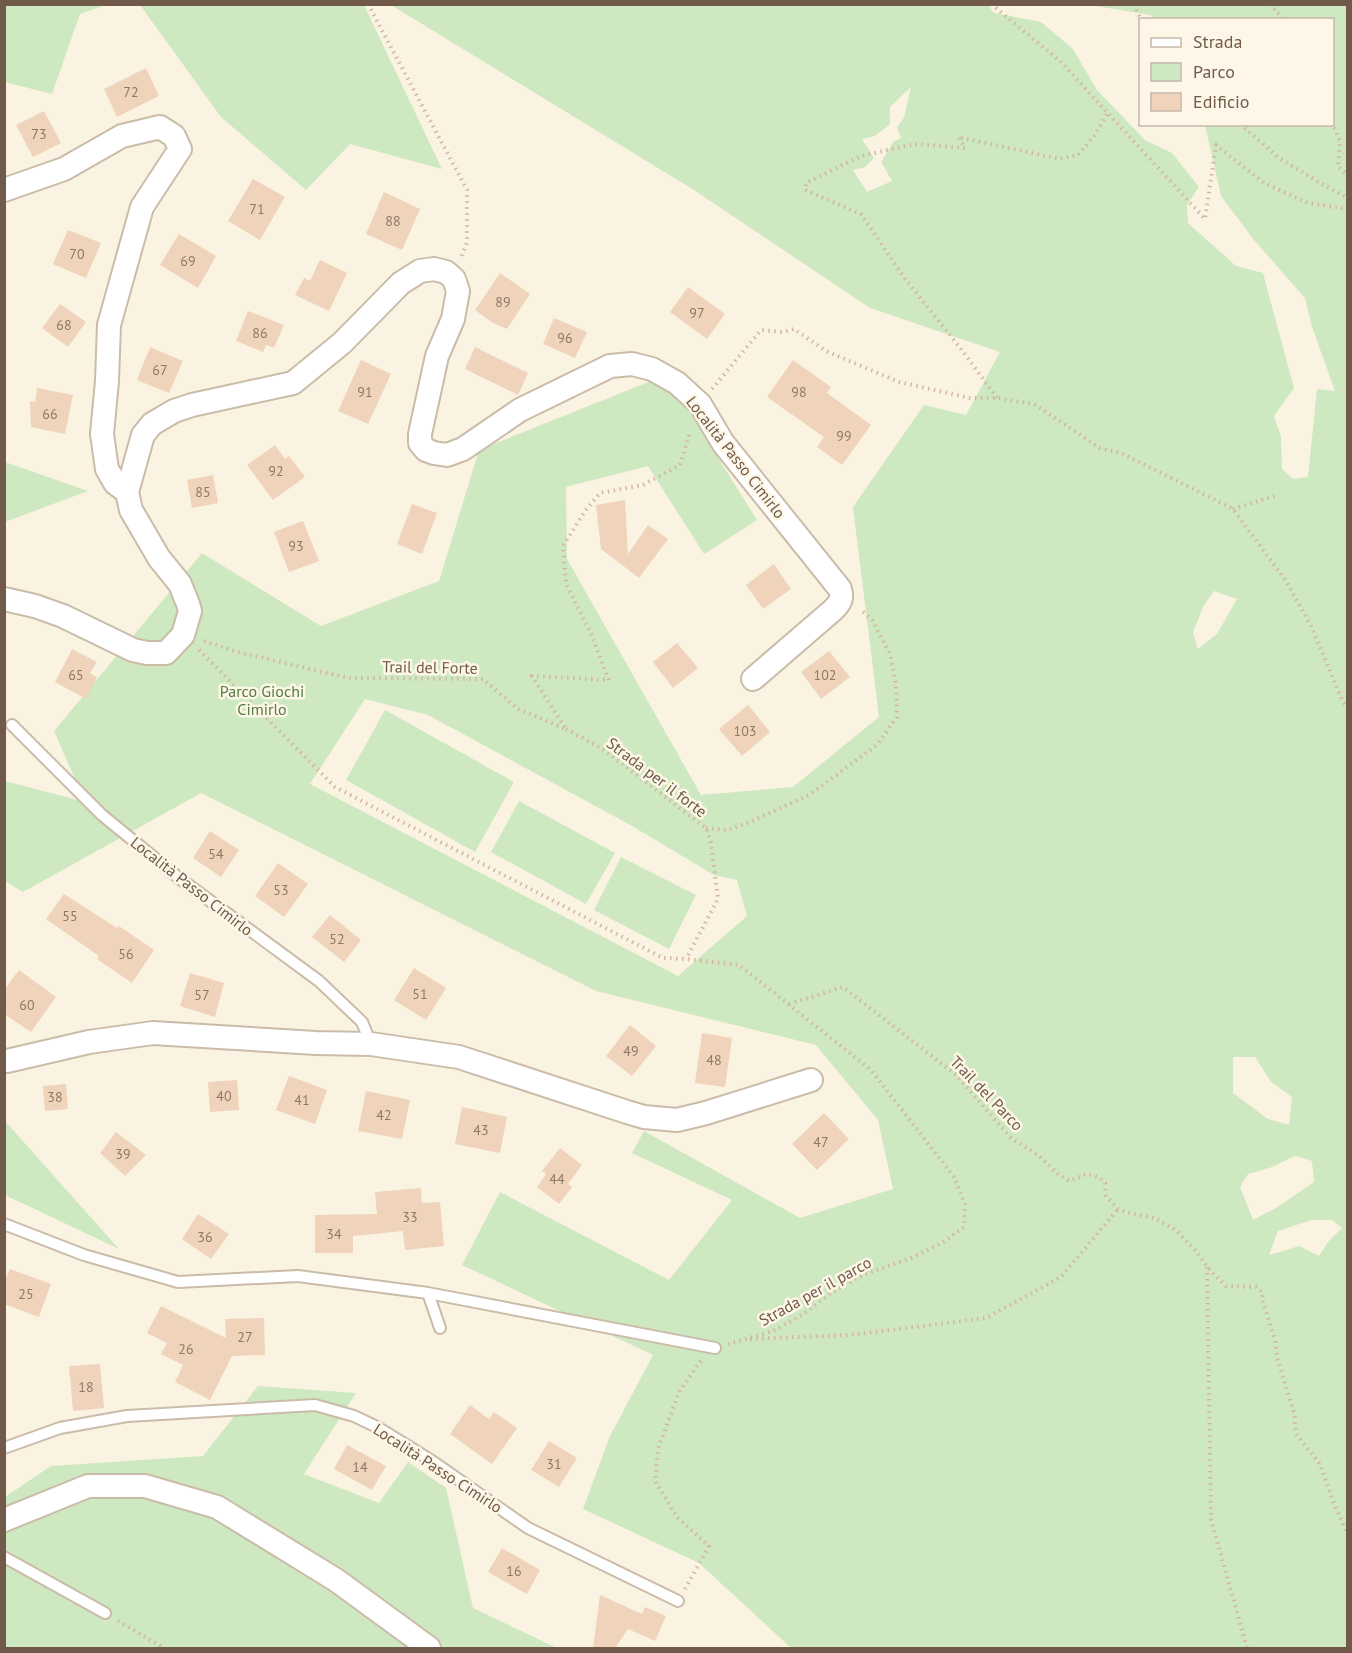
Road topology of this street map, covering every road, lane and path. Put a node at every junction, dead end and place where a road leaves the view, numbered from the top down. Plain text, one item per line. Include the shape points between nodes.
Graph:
1 (368, 4) edge
2 (991, 4) edge
3 (1134, 4) edge
4 (1270, 4) edge
5 (1140, 18) edge
6 (1282, 18) edge
7 (1108, 112) junction
8 (1242, 126) edge
9 (1334, 126) edge
10 (1347, 175) edge
11 (4, 190) edge
12 (1347, 198) edge
13 (1347, 209) edge
14 (454, 279) junction
15 (997, 398) junction
16 (700, 405) junction
17 (127, 492) junction
18 (1278, 495) dead end
19 (1233, 509) junction
20 (840, 589) junction
21 (4, 599) edge
22 (183, 635) junction
23 (753, 680) dead end
24 (1347, 707) edge
25 (12, 725) dead end
26 (566, 729) junction
27 (706, 828) junction
28 (686, 959) junction
29 (789, 1004) junction
30 (371, 1044) junction
31 (4, 1061) edge
32 (811, 1080) dead end
33 (1118, 1209) junction
34 (4, 1224) edge
35 (1207, 1267) junction
36 (429, 1293) junction
37 (440, 1328) dead end
38 (741, 1340) junction
39 (715, 1348) junction
40 (4, 1448) edge
41 (4, 1520) edge
42 (1347, 1536) edge
43 (4, 1557) edge
44 (678, 1601) joint
45 (105, 1613) joint
46 (164, 1648) edge
47 (429, 1648) edge
48 (1247, 1648) edge

1 - 14 path via 467,190 467,242
2 - 7 path via 1060,61
3 - 5 path
4 - 6 path
7 - 13 path via 1205,219 1216,145 1264,183 1308,203
7 - 15 path via 1077,155 1060,159 958,136 965,147 915,144 861,156 806,183 805,190 861,214 903,276
8 - 12 path via 1279,158
9 - 10 path via 1340,141 1338,167
11 - 17 street via 64,169 122,136 160,127 174,136 180,149 142,207 110,325 102,434 107,469 115,483
14 - 16 street, Località Passo Cimirlo via 458,291 453,319 437,356 420,434 420,443 426,450 447,455 463,449 520,411 610,366 632,364 652,369 678,383
14 - 17 street via 434,269 401,283 342,343 293,383 192,405 152,424 143,435
15 - 16 path via 970,398 899,382 826,351 794,329 761,330
15 - 19 path via 1034,404 1100,448 1121,453
16 - 20 street, Località Passo Cimirlo via 723,443
16 - 26 path via 680,465 644,485 600,493 563,546 566,584 609,680 531,676
17 - 22 street via 132,510 153,548 183,590 190,611
18 - 19 path
19 - 24 path via 1286,581
20 - 23 street via 840,604
20 - 27 path via 872,621 890,654 897,717 877,745 809,795 728,830
21 - 22 street via 53,613 132,650 166,653
22 - 26 path, Trail del Forte via 348,678 483,679 518,708
22 - 28 path, Strada per il parco via 335,787 663,958
25 - 30 lane, Località Passo Cimirlo via 102,815 179,878 319,981 362,1022
26 - 27 path, Strada per il forte via 601,748
27 - 28 path, Strada per il forte via 718,899
28 - 29 path, Strada per il parco via 739,965
29 - 33 path, Trail del Parco via 843,987 956,1075 1011,1138 1059,1174 1069,1181 1088,1174 1099,1177 1105,1183 1106,1196
29 - 38 path, Strada per il parco via 871,1070 954,1177 964,1204 964,1227 921,1253 863,1275 773,1331
30 - 31 street via 153,1033
30 - 32 street via 459,1057 644,1117 677,1120
33 - 35 path via 1155,1218 1176,1230
33 - 38 path via 1061,1277 986,1318 850,1335
34 - 36 lane via 84,1255 178,1282 298,1276
35 - 42 path via 1226,1286 1256,1287 1263,1293 1294,1412 1296,1434 1320,1464
35 - 48 path via 1211,1519
36 - 37 lane
36 - 39 lane
38 - 39 path, Strada per il parco
39 - 44 path, Strada per il parco via 696,1366 679,1392 658,1449 655,1481 677,1517 709,1546
40 - 44 lane, Località Passo Cimirlo via 60,1428 127,1416 315,1406 354,1416 377,1427 528,1528
41 - 47 street via 88,1486 145,1486 217,1507 336,1580
43 - 45 lane
45 - 46 path

